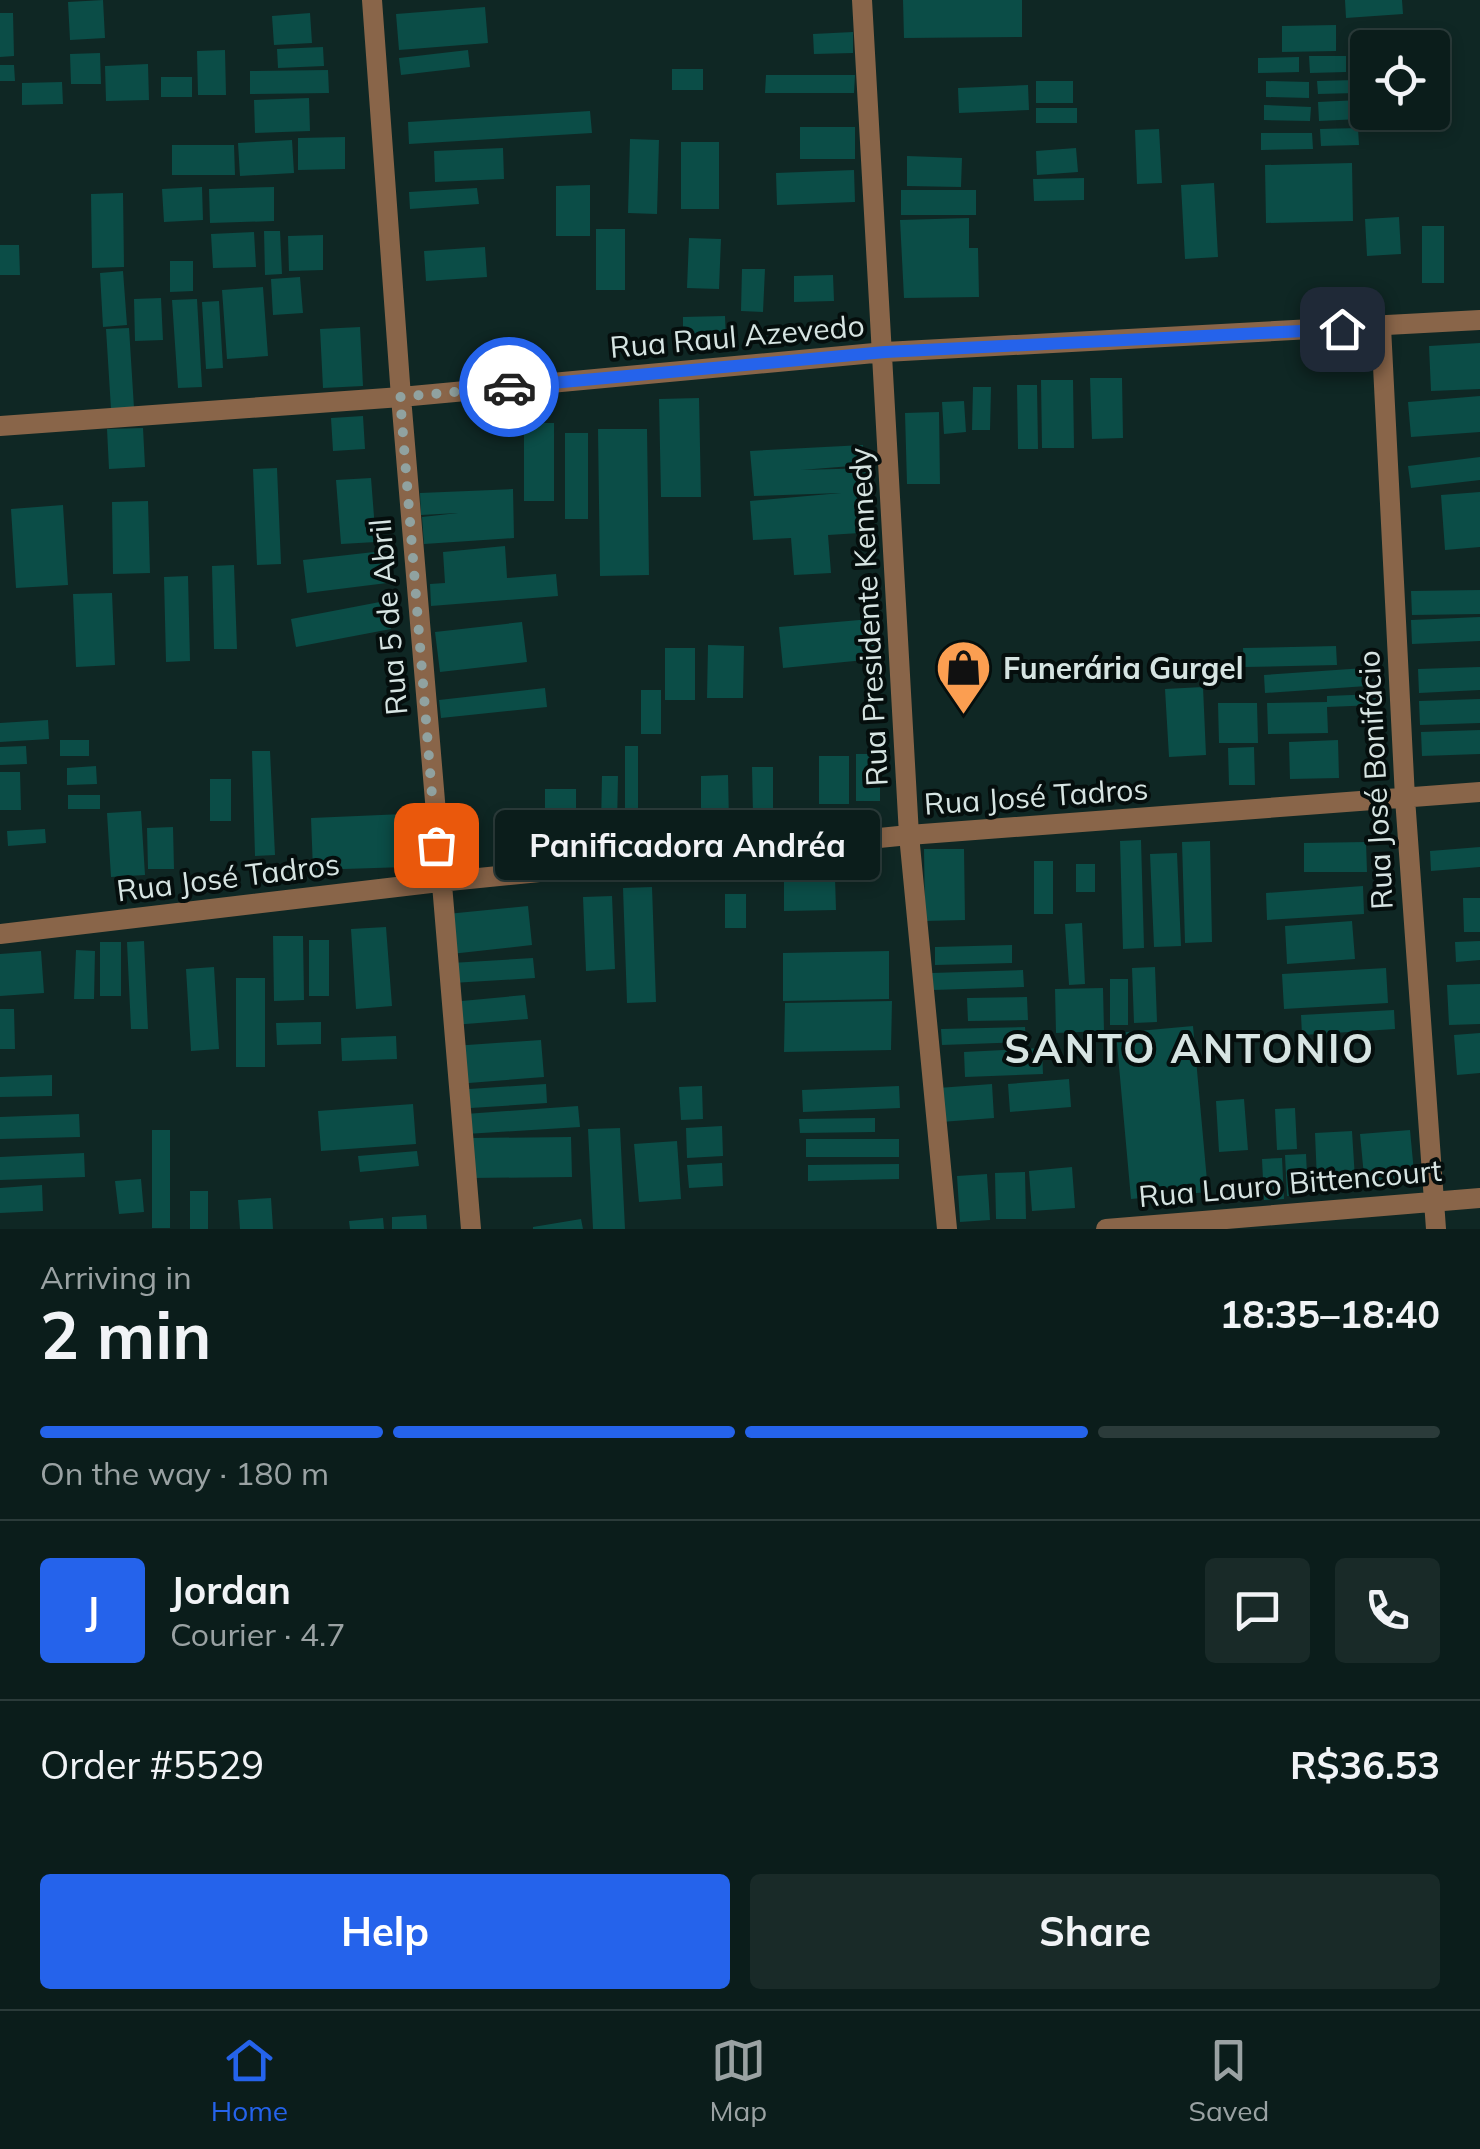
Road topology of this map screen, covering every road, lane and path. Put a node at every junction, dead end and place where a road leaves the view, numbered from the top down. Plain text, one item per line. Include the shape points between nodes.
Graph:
1 (372, 0) edge
2 (862, 0) edge
3 (1480, 320) edge
4 (1380, 327) junction
5 (885, 352) junction
6 (400, 397) junction
7 (0, 426) edge
8 (1480, 792) edge
9 (1405, 798) junction
10 (909, 835) junction
11 (439, 882) junction
12 (0, 934) edge
13 (1480, 1198) edge
14 (1434, 1201) junction
15 (471, 1229) edge
16 (947, 1229) edge
17 (1106, 1229) edge
18 (1436, 1229) edge

1 - 6 street, Rua 5 de Abril
2 - 5 street, Rua Presidente Kennedy
3 - 4 street, Rua Raul Azevedo
4 - 5 street, Rua Raul Azevedo
4 - 9 street, Rua José Bonifácio
5 - 6 street, Rua Raul Azevedo
5 - 10 street, Rua Presidente Kennedy
6 - 7 street, Rua Raul Azevedo
6 - 11 street, Rua 5 de Abril
8 - 9 street, Rua José Tadros
9 - 10 street, Rua José Tadros
9 - 14 street, Rua José Bonifácio
10 - 11 street, Rua José Tadros
10 - 16 street, Rua Presidente Kennedy
11 - 12 street, Rua José Tadros
11 - 15 street, Rua 5 de Abril
13 - 14 street, Rua Lauro Bittencourt
14 - 17 street, Rua Lauro Bittencourt
14 - 18 street, Rua José Bonifácio

